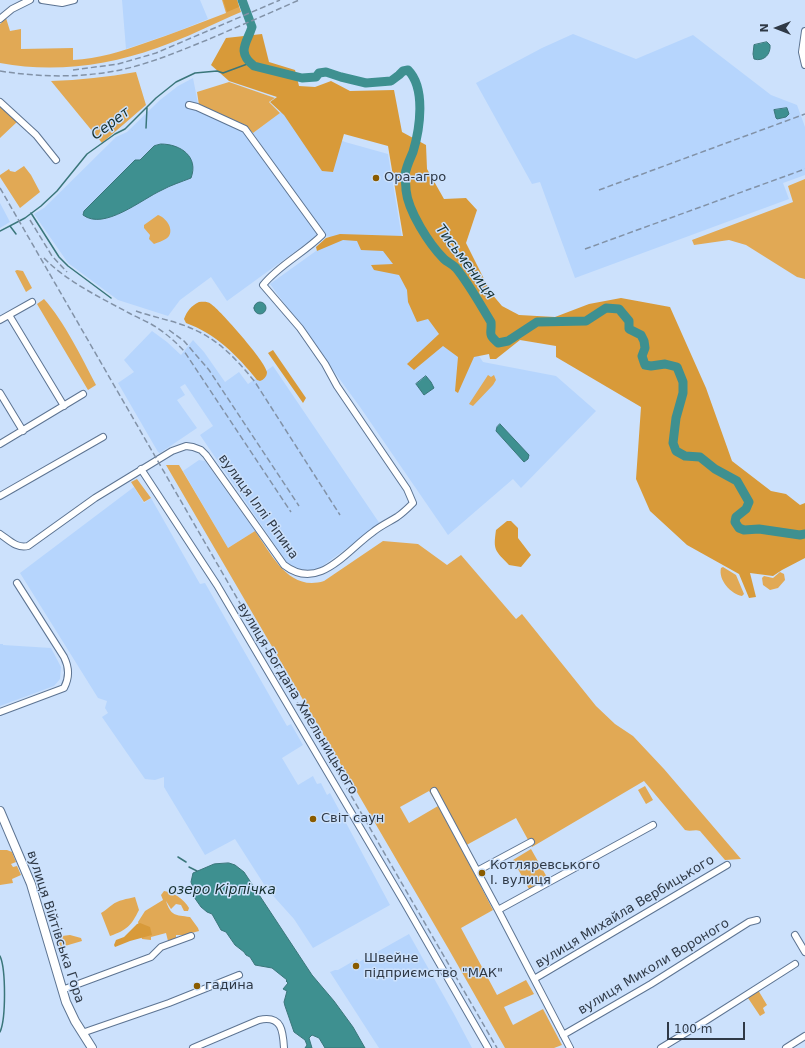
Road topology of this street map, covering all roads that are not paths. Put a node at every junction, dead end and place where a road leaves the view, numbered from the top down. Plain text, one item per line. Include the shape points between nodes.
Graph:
1 (30, 0) edge
2 (42, 0) edge
3 (74, 0) edge
4 (0, 19) edge
5 (805, 31) edge
6 (805, 65) edge
7 (0, 102) edge
8 (189, 105) dead end
9 (56, 160) dead end
10 (32, 302) dead end
11 (9, 315) junction
12 (0, 320) edge
13 (0, 393) edge
14 (83, 394) dead end
15 (64, 406) junction
16 (23, 431) junction
17 (103, 437) dead end
18 (0, 444) edge
19 (142, 469) junction
20 (0, 496) edge
21 (0, 534) edge
22 (17, 583) dead end
23 (0, 712) edge
24 (434, 791) dead end
25 (0, 811) edge
26 (653, 825) dead end
27 (531, 842) dead end
28 (727, 865) dead end
29 (477, 871) junction
30 (498, 910) junction
31 (757, 920) dead end
32 (795, 935) dead end
33 (190, 936) dead end
34 (805, 952) edge
35 (795, 964) dead end
36 (239, 975) dead end
37 (534, 979) junction
38 (62, 990) junction
39 (82, 1032) junction
40 (563, 1035) junction
41 (805, 1036) edge
42 (92, 1048) edge
43 (193, 1048) edge
44 (284, 1048) edge
45 (488, 1048) edge
46 (570, 1048) edge
47 (661, 1048) edge
48 (786, 1048) edge

1 - 4 street via 12,9
2 - 3 street via 62,3
5 - 6 street via 802,52
7 - 9 street via 36,135
8 - 19 street, вулиця Іллі Ріпина via 245,129 322,235 263,285 300,328 325,364 414,503 372,532 328,568 308,575 295,572 284,565 201,450 186,446 179,448
10 - 11 street
11 - 12 street
11 - 15 street
13 - 16 street
14 - 15 street
15 - 16 street
16 - 18 street
17 - 20 street
19 - 21 street, вулиця Іллі Ріпина via 25,547 20,547
19 - 45 street, вулиця Богдана Хмельницького via 217,586
22 - 23 street via 64,656 68,665 68,675 64,688
24 - 29 street
25 - 38 street, вулиця Війтівська Гора via 30,884
26 - 30 street
27 - 29 street
28 - 37 street, вулиця Михайла Вербицького
29 - 30 street
30 - 37 street
31 - 40 street, вулиця Миколи Вороного via 749,922
32 - 34 street
33 - 38 street via 161,947 151,957
35 - 47 street
36 - 39 street via 169,1003
37 - 40 street
38 - 39 street, вулиця Війтівська Гора
39 - 42 street, вулиця Війтівська Гора
40 - 46 street
41 - 48 street
43 - 44 street via 266,1018 277,1021 280,1026

